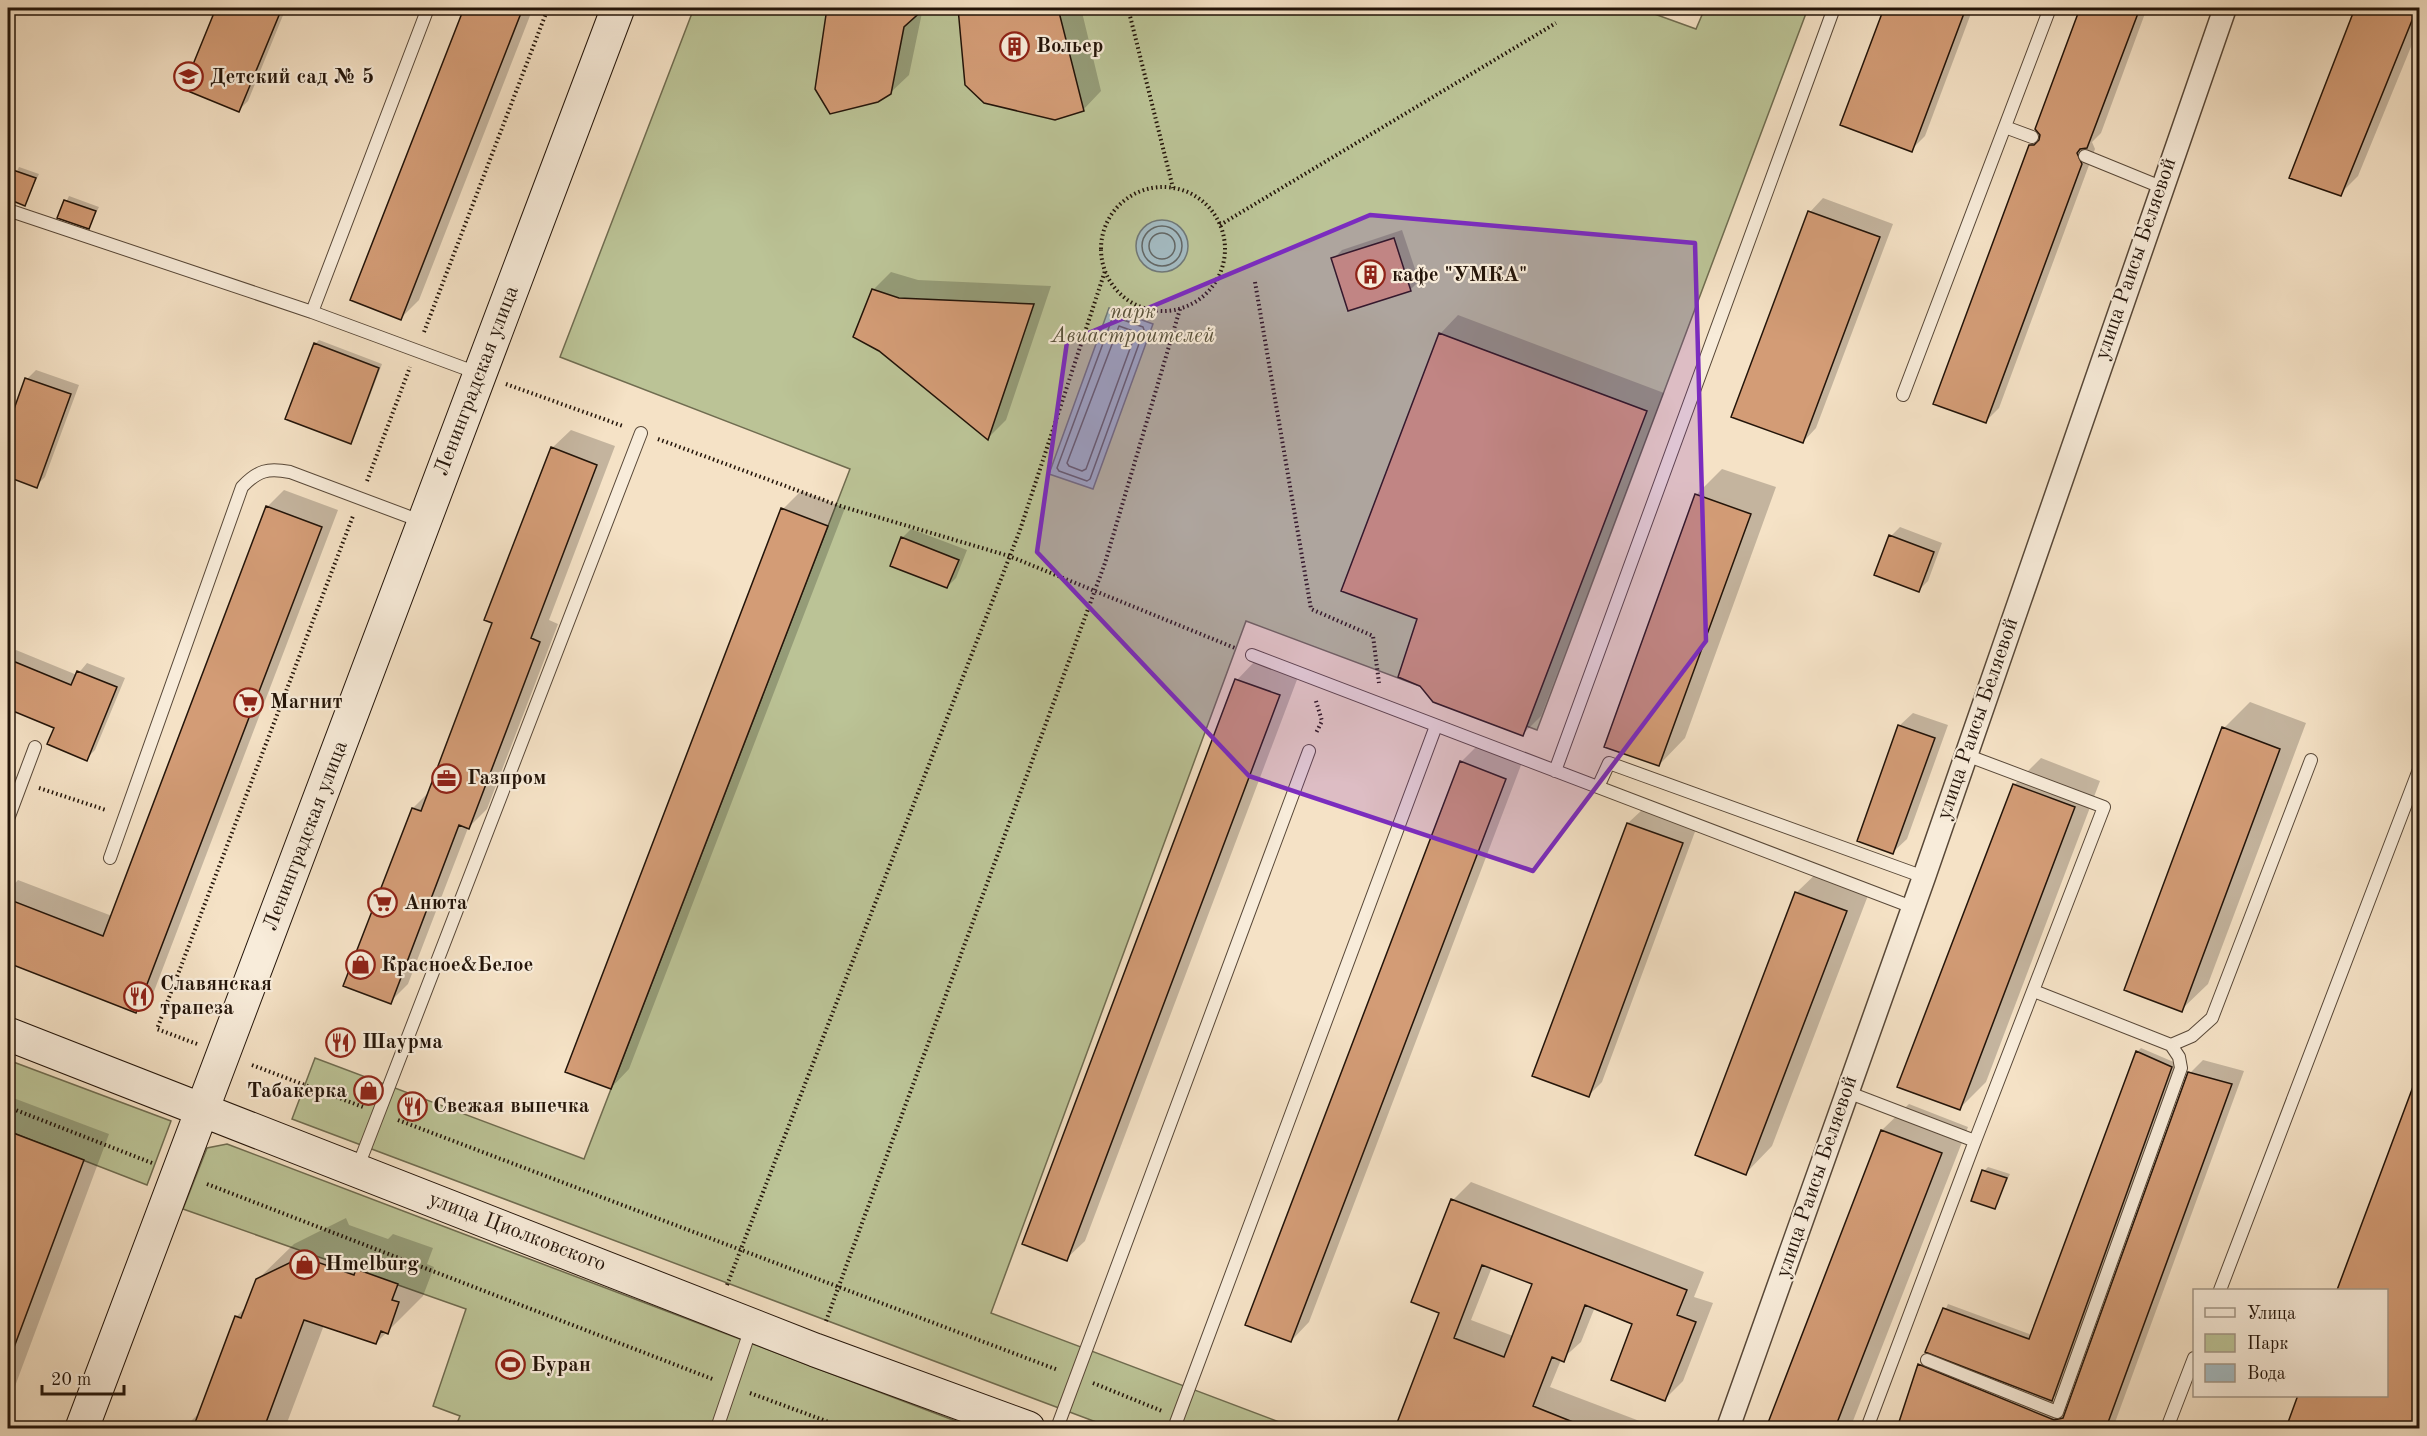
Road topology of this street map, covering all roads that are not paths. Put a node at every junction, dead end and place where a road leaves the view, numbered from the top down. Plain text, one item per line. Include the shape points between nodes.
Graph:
1 (428, 8) edge
2 (618, 8) edge
3 (1834, 8) edge
4 (2050, 8) edge
5 (2225, 8) edge
6 (2005, 127) junction
7 (2032, 137) dead end
8 (2085, 156) dead end
9 (2161, 187) junction
10 (8, 210) edge
11 (312, 312) junction
12 (480, 374) junction
13 (1903, 395) dead end
14 (641, 433) road end
15 (424, 523) junction
16 (1252, 655) road end
17 (1436, 726) junction
18 (34, 747) dead end
19 (1309, 751) road end
20 (1966, 755) junction
21 (2311, 760) dead end
22 (2420, 767) edge
23 (1555, 771) junction
24 (1598, 787) junction
25 (8, 814) edge
26 (110, 858) dead end
27 (1924, 877) junction
28 (1912, 907) junction
29 (2034, 990) junction
30 (8, 1034) edge
31 (2171, 1045) junction
32 (1847, 1092) junction
33 (202, 1110) junction
34 (1975, 1140) junction
35 (357, 1169) junction
36 (2220, 1289) edge
37 (753, 1324) junction
38 (1927, 1360) dead end
39 (2193, 1361) edge
40 (1176, 1423) edge
41 (82, 1428) edge
42 (717, 1428) edge
43 (1028, 1428) edge
44 (1057, 1428) edge
45 (1728, 1428) edge
46 (1867, 1428) edge
47 (2168, 1428) edge

1 - 11 lane
2 - 12 main road, Ленинградская улица
3 - 23 lane
4 - 6 lane
5 - 9 street, улица Раисы Беляевой
6 - 7 lane
6 - 13 lane
8 - 9 lane
9 - 20 street, улица Раисы Беляевой
10 - 11 lane
11 - 12 lane
12 - 15 main road, Ленинградская улица
14 - 35 lane
15 - 26 lane via 290,472 271,468 255,473 242,487
15 - 33 main road, Ленинградская улица
16 - 17 lane
17 - 23 lane
17 - 40 lane
18 - 25 lane
19 - 44 lane
20 - 27 street, улица Раисы Беляевой
20 - 29 lane via 2104,807
21 - 31 lane via 2212,1018 2193,1036
22 - 36 lane
23 - 24 lane
24 - 27 lane via 1609,763
24 - 28 lane
27 - 28 street, улица Раисы Беляевой
28 - 32 street, улица Раисы Беляевой
29 - 31 lane
29 - 34 lane
30 - 33 main road, улица Циолковского
31 - 38 lane via 2181,1068 2057,1412
32 - 34 lane
32 - 45 street, улица Раисы Беляевой
33 - 35 main road, улица Циолковского
33 - 41 main road, Ленинградская улица
34 - 46 lane
35 - 37 main road, улица Циолковского
37 - 42 lane
37 - 43 main road, улица Циолковского
39 - 47 lane

